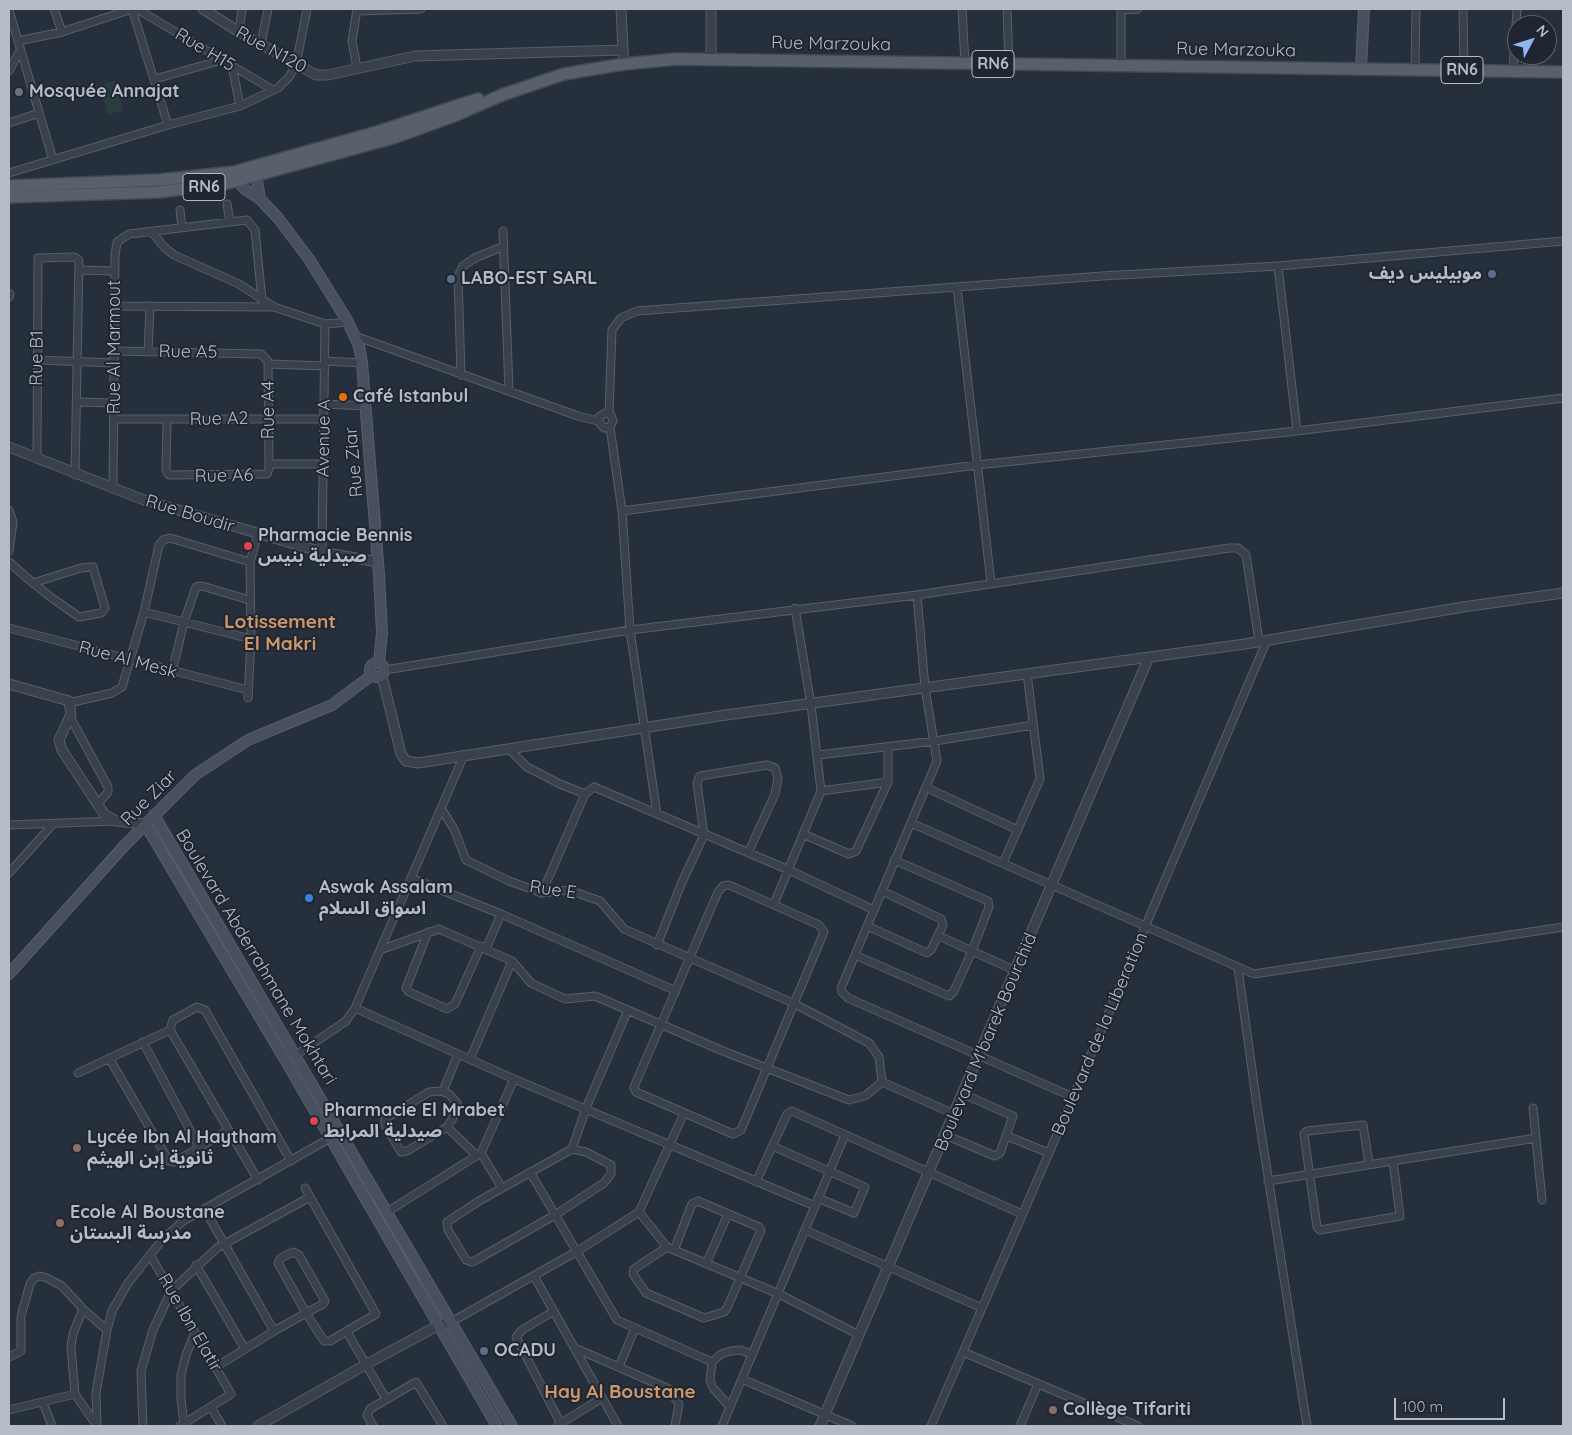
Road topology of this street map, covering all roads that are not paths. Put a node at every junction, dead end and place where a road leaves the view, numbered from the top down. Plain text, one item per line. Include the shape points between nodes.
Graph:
1 (54, 9) edge
2 (132, 9) edge
3 (137, 9) edge
4 (203, 9) edge
5 (242, 9) edge
6 (268, 9) edge
7 (307, 9) edge
8 (416, 9) edge
9 (421, 9) edge
10 (621, 9) edge
11 (711, 9) edge
12 (962, 9) edge
13 (1007, 9) edge
14 (1121, 9) edge
15 (1138, 9) edge
16 (1364, 9) edge
17 (1416, 9) edge
18 (1463, 9) edge
19 (1517, 9) edge
20 (9, 10) edge
21 (357, 10) edge
22 (62, 32) junction
23 (239, 32) junction
24 (18, 42) junction
25 (261, 44) junction
26 (623, 50) junction
27 (19, 52) junction
28 (222, 60) junction
29 (711, 60) junction
30 (965, 62) junction
31 (624, 64) junction
32 (1009, 64) junction
33 (296, 65) junction
34 (232, 66) junction
35 (1121, 66) junction
36 (357, 68) junction
37 (1361, 68) junction
38 (1415, 69) junction
39 (1464, 70) junction
40 (9, 71) edge
41 (1513, 71) junction
42 (1563, 72) edge
43 (155, 79) junction
44 (273, 90) junction
45 (502, 95) junction
46 (240, 106) junction
47 (39, 113) junction
48 (9, 123) edge
49 (168, 125) junction
50 (393, 132) junction
51 (54, 160) junction
52 (256, 172) junction
53 (9, 174) edge
54 (236, 177) junction
55 (9, 186) edge
56 (9, 197) edge
57 (260, 199) junction
58 (227, 204) dead end
59 (180, 210) dead end
60 (230, 222) junction
61 (182, 227) junction
62 (503, 231) dead end
63 (152, 232) junction
64 (1563, 240) edge
65 (504, 246) junction
66 (1278, 266) junction
67 (79, 270) junction
68 (115, 271) junction
69 (957, 286) junction
70 (262, 300) junction
71 (115, 306) junction
72 (150, 306) junction
73 (274, 307) junction
74 (348, 322) junction
75 (325, 324) junction
76 (356, 336) junction
77 (114, 350) junction
78 (148, 352) junction
79 (261, 354) joint
80 (38, 360) junction
81 (78, 362) junction
82 (325, 363) junction
83 (362, 363) junction
84 (114, 364) junction
85 (269, 364) junction
86 (461, 375) junction
87 (509, 390) junction
88 (1563, 398) edge
89 (78, 402) junction
90 (115, 403) junction
91 (324, 404) junction
92 (366, 406) junction
93 (609, 414) junction
94 (115, 419) junction
95 (270, 419) junction
96 (324, 419) junction
97 (167, 420) junction
98 (598, 421) junction
99 (610, 427) junction
100 (1297, 431) junction
101 (10, 449) edge
102 (37, 459) junction
103 (323, 464) junction
104 (977, 465) junction
105 (269, 467) junction
106 (75, 475) junction
107 (113, 489) junction
108 (9, 510) edge
109 (622, 511) junction
110 (258, 534) junction
111 (9, 551) edge
112 (322, 552) junction
113 (9, 562) edge
114 (250, 562) junction
115 (378, 562) junction
116 (33, 583) junction
117 (991, 583) junction
118 (1563, 593) edge
119 (917, 595) junction
120 (250, 600) junction
121 (795, 608) junction
122 (144, 612) junction
123 (184, 622) junction
124 (9, 628) edge
125 (630, 630) junction
126 (251, 639) junction
127 (1263, 641) junction
128 (1149, 657) junction
129 (130, 661) junction
130 (379, 671) junction
131 (172, 672) junction
132 (1027, 673) junction
133 (9, 684) edge
134 (925, 688) junction
135 (69, 703) junction
136 (811, 705) junction
137 (70, 718) junction
138 (1032, 725) junction
139 (645, 729) junction
140 (935, 741) junction
141 (888, 747) junction
142 (509, 749) junction
143 (464, 755) junction
144 (818, 755) junction
145 (888, 782) junction
146 (927, 788) junction
147 (821, 791) junction
148 (585, 794) junction
149 (97, 805) junction
150 (442, 810) junction
151 (658, 814) junction
152 (154, 815) junction
153 (116, 821) junction
154 (911, 823) junction
155 (53, 824) junction
156 (144, 824) junction
157 (9, 825) edge
158 (1018, 830) junction
159 (803, 834) junction
160 (704, 835) junction
161 (748, 853) junction
162 (894, 860) junction
163 (1003, 863) junction
164 (17, 864) junction
165 (9, 865) edge
166 (789, 870) junction
167 (9, 873) edge
168 (411, 878) junction
169 (1053, 886) junction
170 (882, 891) junction
171 (542, 892) junction
172 (774, 904) junction
173 (874, 910) junction
174 (500, 914) junction
175 (216, 918) junction
176 (205, 925) junction
177 (867, 926) junction
178 (1145, 926) junction
179 (1563, 927) edge
180 (428, 932) junction
181 (939, 936) junction
182 (657, 944) junction
183 (483, 948) junction
184 (380, 950) junction
185 (972, 951) junction
186 (855, 956) junction
187 (689, 957) junction
188 (512, 961) junction
189 (243, 966) junction
190 (1238, 968) junction
191 (1016, 971) junction
192 (233, 972) junction
193 (9, 974) edge
194 (676, 991) junction
195 (793, 1003) junction
196 (355, 1008) junction
197 (628, 1010) junction
198 (659, 1024) junction
199 (170, 1030) junction
200 (143, 1042) junction
201 (458, 1054) junction
202 (296, 1055) junction
203 (980, 1057) junction
204 (109, 1058) junction
205 (470, 1059) junction
206 (767, 1068) junction
207 (78, 1073) dead end
208 (514, 1079) junction
209 (882, 1082) junction
210 (444, 1091) junction
211 (963, 1094) junction
212 (1073, 1097) junction
213 (586, 1108) junction
214 (1533, 1108) dead end
215 (684, 1113) junction
216 (954, 1114) junction
217 (447, 1127) junction
218 (228, 1130) junction
219 (341, 1132) junction
220 (845, 1135) junction
221 (945, 1135) junction
222 (1007, 1136) junction
223 (330, 1138) junction
224 (1536, 1138) junction
225 (670, 1145) junction
226 (772, 1146) junction
227 (199, 1147) junction
228 (572, 1149) junction
229 (1049, 1153) junction
230 (479, 1155) junction
231 (1393, 1160) junction
232 (292, 1161) junction
233 (1369, 1164) junction
234 (530, 1172) junction
235 (829, 1172) junction
236 (929, 1173) junction
237 (1310, 1174) junction
238 (258, 1180) junction
239 (1268, 1181) junction
240 (756, 1182) junction
241 (306, 1188) dead end
242 (502, 1188) junction
243 (310, 1197) junction
244 (818, 1198) junction
245 (1542, 1200) dead end
246 (815, 1206) junction
247 (205, 1210) junction
248 (387, 1212) junction
249 (639, 1212) junction
250 (728, 1214) junction
251 (1022, 1214) junction
252 (555, 1215) junction
253 (805, 1230) junction
254 (224, 1244) junction
255 (670, 1248) junction
256 (576, 1252) junction
257 (150, 1255) junction
258 (706, 1264) junction
259 (196, 1265) junction
260 (888, 1268) junction
261 (534, 1276) junction
262 (740, 1278) junction
263 (171, 1291) junction
264 (779, 1294) junction
265 (982, 1308) junction
266 (554, 1311) junction
267 (83, 1312) junction
268 (306, 1313) junction
269 (451, 1322) junction
270 (439, 1326) junction
271 (635, 1328) junction
272 (107, 1330) junction
273 (274, 1331) junction
274 (347, 1332) junction
275 (195, 1333) junction
276 (859, 1335) junction
277 (245, 1349) junction
278 (576, 1350) junction
279 (963, 1352) junction
280 (752, 1354) junction
281 (9, 1356) edge
282 (712, 1362) junction
283 (365, 1365) junction
284 (216, 1367) junction
285 (618, 1368) junction
286 (742, 1379) junction
287 (1038, 1384) junction
288 (75, 1394) junction
289 (602, 1398) junction
290 (386, 1399) junction
291 (44, 1403) junction
292 (730, 1407) junction
293 (211, 1408) junction
294 (9, 1410) edge
295 (825, 1414) junction
296 (1117, 1417) junction
297 (182, 1425) edge
298 (559, 1425) edge
299 (52, 1426) edge
300 (97, 1426) edge
301 (143, 1426) edge
302 (222, 1426) edge
303 (258, 1426) edge
304 (373, 1426) edge
305 (443, 1426) edge
306 (497, 1426) edge
307 (512, 1426) edge
308 (618, 1426) edge
309 (675, 1426) edge
310 (722, 1426) edge
311 (820, 1426) edge
312 (852, 1426) edge
313 (930, 1426) edge
314 (1020, 1426) edge
315 (1113, 1426) edge
316 (1138, 1426) edge
317 (1306, 1426) edge

1 - 22 street
2 - 22 street
2 - 43 street
3 - 28 street, Rue H15
4 - 23 street, Rue N120
5 - 23 street
6 - 25 street
7 - 33 street
8 - 9 street
8 - 21 street
10 - 26 street
11 - 29 street
12 - 30 street
13 - 32 street
14 - 15 street
14 - 35 street
16 - 37 main road
17 - 38 street
18 - 39 street
19 - 41 street
20 - 24 street
21 - 36 street via 352,41
22 - 24 street
23 - 25 street, Rue N120
24 - 27 street
25 - 33 street, Rue N120
26 - 31 street
26 - 36 street via 408,56
27 - 40 street
27 - 47 street
28 - 34 street, Rue H15
28 - 43 street
29 - 30 main road, Rue Marzouka / RN6
29 - 31 main road, Rue Marzouka / RN6 via 676,59
30 - 32 main road, Rue Marzouka / RN6
31 - 45 main road, RN6 via 564,74
32 - 35 main road, Rue Marzouka / RN6
33 - 36 street, Rue N120 via 316,75
33 - 44 street via 283,85
34 - 44 street, Rue H15
34 - 46 street
35 - 37 main road, Rue Marzouka / RN6
37 - 38 main road, RN6
38 - 39 main road, RN6
39 - 41 main road, RN6
41 - 42 main road, RN6
43 - 49 street
44 - 46 street
45 - 50 main road, RN6 via 491,95
45 - 50 main road, RN6 via 413,131
46 - 49 street
47 - 48 street
47 - 51 street
49 - 51 street
50 - 52 main road, RN6
50 - 52 main road, RN6 via 378,132
51 - 53 street
52 - 54 main road, RN6
52 - 57 main road
54 - 55 main road, RN6
54 - 56 main road, RN6 via 175,191
54 - 57 main road, Rue Ziar
57 - 74 main road, Rue Ziar via 309,260
58 - 60 street
59 - 61 street
60 - 61 street
60 - 70 street via 247,220 253,225
61 - 63 street
62 - 65 street
63 - 68 street, Rue Al Marmout via 129,234 117,242
63 - 70 street via 174,255 239,284
64 - 66 street
65 - 86 street via 475,258 463,266 458,276
65 - 87 street
66 - 69 street
66 - 100 street
67 - 68 street
67 - 80 street, Rue B1 via 79,260 74,257 38,258
67 - 81 street
68 - 71 street, Rue Al Marmout
69 - 93 street via 682,306 627,314 611,334
69 - 104 street
70 - 73 street
71 - 72 street
71 - 77 street, Rue Al Marmout
72 - 73 street
72 - 78 street
73 - 75 street
74 - 75 street
74 - 76 main road, Rue Ziar
75 - 82 street, Avenue A
76 - 83 main road, Rue Ziar
76 - 86 street
77 - 78 street, Rue A5
77 - 84 street, Rue Al Marmout
78 - 79 street, Rue A5
79 - 85 street, Rue A4
80 - 81 street
80 - 102 street, Rue B1
81 - 84 street
81 - 89 street
82 - 83 street
82 - 85 street
82 - 91 street, Avenue A
83 - 92 main road, Rue Ziar
84 - 90 street, Rue Al Marmout
85 - 95 street, Rue A4
86 - 87 street
87 - 98 street
88 - 100 street
89 - 90 street
89 - 106 street
90 - 94 street, Rue Al Marmout
91 - 92 street
91 - 96 street, Avenue A
92 - 115 main road, Rue Ziar
93 - 98 street via 603,414
93 - 99 street via 613,421
94 - 97 street, Rue A2
94 - 107 street, Rue Al Marmout
95 - 96 street, Rue A2
95 - 97 street, Rue A2
95 - 105 street, Rue A4
96 - 103 street, Avenue A
97 - 105 street, Rue A6 via 168,474 261,476 267,474
98 - 99 street via 602,428
99 - 109 street
100 - 104 street
101 - 102 street, Rue Boudir
102 - 106 street, Rue Boudir
103 - 105 street, Rue A6
103 - 112 street, Avenue A
104 - 109 street
104 - 117 street
106 - 107 street, Rue Boudir
107 - 110 street, Rue Boudir
108 - 111 street via 13,522
109 - 125 street
110 - 112 street, Rue Boudir
110 - 114 street
112 - 115 street, Rue Boudir
113 - 116 street
114 - 120 street
114 - 122 street via 165,539 159,545
115 - 130 main road, Rue Ziar via 382,627
116 - 116 street via 79,617 101,613 105,608 93,567
117 - 119 street
117 - 127 street via 1238,548 1246,555
118 - 127 street
119 - 121 street
119 - 134 street
120 - 123 street via 199,586 192,595
120 - 126 street
121 - 125 street
121 - 136 street
122 - 123 street
122 - 129 street
123 - 126 street
123 - 131 street
124 - 129 street, Rue Al Mesk
125 - 130 street
125 - 139 street
126 - 131 street, Rue Al Mesk via 248,694
127 - 128 street
127 - 178 street, Boulevard de la Liberation
128 - 132 street
128 - 169 street, Boulevard M'barek Bourchid
129 - 131 street, Rue Al Mesk
129 - 135 street via 123,685 118,690
130 - 143 street via 404,759 418,763
130 - 152 main road, Rue Ziar via 332,705 248,740 226,753 189,780
132 - 134 street
132 - 138 street
133 - 135 street
134 - 136 street
134 - 140 street
135 - 137 street
136 - 139 street
136 - 144 street
137 - 149 street via 60,738 60,746
137 - 149 street via 108,787 108,792
138 - 140 street
138 - 158 street via 1040,779
139 - 142 street
139 - 151 street
140 - 141 street
140 - 146 street via 936,761
141 - 144 street
141 - 145 street
142 - 143 street
142 - 148 street via 527,767
143 - 150 street
144 - 147 street
145 - 147 street
145 - 159 street via 855,852 846,853
146 - 154 street
146 - 158 street
147 - 159 street
148 - 151 street via 590,788 595,788
148 - 171 street
149 - 153 street
150 - 168 street
150 - 171 street, Rue E via 454,829 466,860 509,881
151 - 160 street
152 - 156 main road, Rue Ziar
152 - 175 main road, Boulevard Abderrahmane Mokhtari
153 - 155 street
153 - 156 street
154 - 162 street
154 - 163 street
155 - 157 street
155 - 164 street
156 - 176 main road, Boulevard Abderrahmane Mokhtari
156 - 193 main road, Rue Ziar
158 - 163 street
159 - 166 street
160 - 161 street
160 - 161 street via 697,783 699,777 772,766 778,778 775,794
160 - 182 street
161 - 166 street
162 - 170 street
162 - 185 street via 988,901 989,907
163 - 169 street
164 - 165 street
164 - 167 street
166 - 172 street
166 - 173 street
168 - 174 street
168 - 184 street
169 - 178 street
169 - 191 street, Boulevard M'barek Bourchid
170 - 173 street
170 - 181 street via 941,919 944,925
171 - 182 street, Rue E via 575,891 600,901 624,929
172 - 187 street via 736,886 723,886
172 - 195 street via 824,930
173 - 177 street
174 - 183 street
174 - 194 street
175 - 176 main road
175 - 189 main road, Boulevard Abderrahmane Mokhtari
176 - 192 main road, Boulevard Abderrahmane Mokhtari
177 - 181 street via 927,953
177 - 186 street
178 - 190 street
178 - 212 street, Boulevard de la Liberation
179 - 190 street via 1254,974
180 - 183 street via 439,928
180 - 183 street via 406,988 447,1009 455,1004
180 - 184 street
181 - 185 street
182 - 187 street, Rue E
183 - 188 street
184 - 196 street
185 - 186 street via 949,996
185 - 191 street
186 - 203 street via 841,988 844,996
187 - 194 street
187 - 195 street, Rue E
188 - 197 street via 531,983 562,998 595,996
188 - 205 street
189 - 192 main road
189 - 202 main road, Boulevard Abderrahmane Mokhtari
190 - 239 street
191 - 203 street, Boulevard M'barek Bourchid
192 - 223 main road, Boulevard Abderrahmane Mokhtari
194 - 198 street
195 - 206 street
195 - 209 street, Rue E via 869,1043 879,1058
196 - 201 street
196 - 202 street via 346,1021
197 - 198 street
197 - 213 street
198 - 206 street
198 - 215 street via 635,1090
199 - 200 street
199 - 218 street
199 - 232 street via 173,1020 196,1007 205,1010
200 - 204 street
200 - 227 street
201 - 205 street
201 - 210 street
202 - 219 main road, Boulevard Abderrahmane Mokhtari
203 - 211 street, Boulevard M'barek Bourchid
203 - 212 street
204 - 207 street
204 - 227 street via 169,1161 175,1162
205 - 208 street
206 - 209 street via 849,1100 865,1096
206 - 215 street via 741,1130 736,1133 730,1134
208 - 213 street
208 - 230 street
209 - 216 street
210 - 217 street via 457,1103
210 - 217 street via 429,1092 384,1121 398,1149 404,1152
211 - 216 street, Boulevard M'barek Bourchid
211 - 222 street via 1013,1116
212 - 229 street, Boulevard de la Liberation
213 - 225 street
213 - 228 street
214 - 224 street
215 - 225 street
216 - 221 street, Boulevard M'barek Bourchid
217 - 230 street
218 - 227 street
218 - 238 street
219 - 223 street
219 - 248 main road, Boulevard Abderrahmane Mokhtari
220 - 226 street via 790,1111
220 - 235 street
220 - 236 street
221 - 222 street via 995,1156 1000,1153
221 - 236 street, Boulevard M'barek Bourchid
222 - 229 street
223 - 232 street
223 - 270 main road, Boulevard Abderrahmane Mokhtari
224 - 231 street
224 - 245 street
225 - 240 street
225 - 249 street
226 - 235 street
226 - 240 street
228 - 234 street
228 - 252 street via 608,1162 612,1170 601,1186
229 - 251 street, Boulevard de la Liberation
230 - 242 street
230 - 248 street
231 - 233 street
231 - 237 street via 1400,1216 1324,1231 1317,1227
232 - 238 street
233 - 237 street
233 - 237 street via 1363,1125 1307,1132 1303,1138
234 - 242 street
234 - 252 street
235 - 244 street
235 - 244 street via 864,1186 856,1211 851,1214
236 - 251 street
236 - 260 street, Boulevard M'barek Bourchid
237 - 239 street
238 - 247 street
239 - 317 street
240 - 246 street
241 - 243 street
242 - 252 street via 447,1222 448,1230 468,1262
243 - 254 street
243 - 274 street via 376,1310 374,1316
244 - 246 street
246 - 253 street
247 - 254 street
247 - 257 street via 183,1221
248 - 269 main road, Boulevard Abderrahmane Mokhtari
249 - 255 street
249 - 256 street
250 - 255 street via 694,1202
250 - 258 street
250 - 262 street via 761,1230
251 - 265 street, Boulevard de la Liberation
252 - 256 street
253 - 260 street
253 - 264 street
254 - 259 street
254 - 273 street
255 - 258 street
255 - 262 street via 634,1268 633,1274 646,1293 701,1318 724,1312
256 - 261 street
256 - 271 street via 617,1320
257 - 263 street, Rue Ibn Elatir
257 - 272 street via 128,1283 112,1311
258 - 262 street
259 - 263 street
259 - 277 street
260 - 265 street
260 - 276 street, Boulevard M'barek Bourchid
261 - 266 street
261 - 269 street
262 - 264 street
263 - 275 street, Rue Ibn Elatir
263 - 301 street via 153,1330 143,1364 140,1395
264 - 276 street
264 - 280 street
265 - 279 street, Boulevard de la Liberation
266 - 278 street
266 - 298 street via 516,1337
267 - 272 street
267 - 281 street via 62,1286 47,1278 34,1278 23,1307 21,1351
267 - 288 street via 71,1347
268 - 268 street via 323,1304 325,1299 295,1252 281,1258 278,1263
268 - 273 street
268 - 274 street via 324,1341
269 - 270 street
269 - 307 main road, Boulevard Abderrahmane Mokhtari
270 - 283 street
270 - 306 main road, Boulevard Abderrahmane Mokhtari
271 - 282 street
271 - 285 street
272 - 300 street via 96,1393
273 - 277 street
274 - 283 street
275 - 284 street, Rue Ibn Elatir
275 - 297 street via 182,1375
276 - 295 street, Boulevard M'barek Bourchid
277 - 284 street
278 - 285 street
278 - 289 street
279 - 287 street
279 - 313 street, Boulevard de la Liberation
280 - 282 street via 731,1351
280 - 286 street
282 - 292 street via 710,1380
283 - 290 street
283 - 303 street
284 - 293 street, Rue Ibn Elatir via 231,1394
285 - 309 street via 669,1389 679,1404
286 - 292 street
286 - 295 street
287 - 296 street
287 - 314 street
288 - 291 street
288 - 300 street
289 - 298 street
289 - 308 street
290 - 304 street via 368,1412
290 - 305 street via 416,1382
291 - 294 street
291 - 299 street
292 - 310 street
293 - 297 street
293 - 302 street
295 - 311 street, Boulevard M'barek Bourchid
295 - 312 street
296 - 315 street
296 - 316 street

